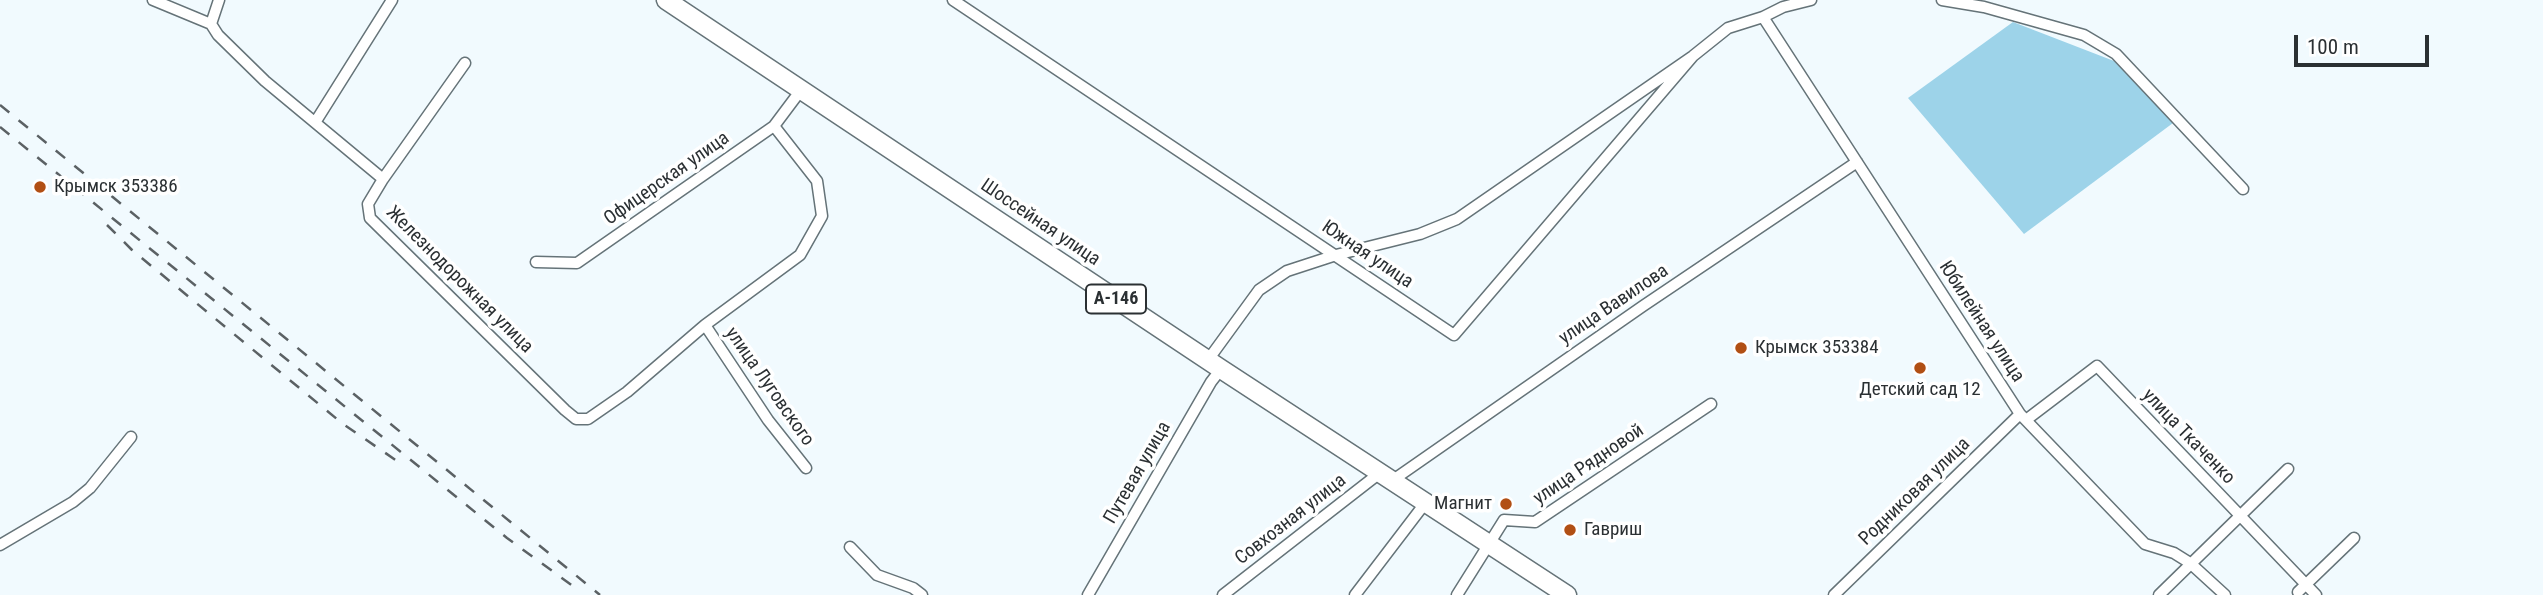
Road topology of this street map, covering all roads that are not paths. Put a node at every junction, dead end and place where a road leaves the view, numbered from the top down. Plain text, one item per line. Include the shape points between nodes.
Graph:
1 (153, 0) edge
2 (219, 0) edge
3 (392, 0) edge
4 (666, 0) edge
5 (953, 0) edge
6 (1811, 0) edge
7 (1942, 0) edge
8 (1763, 18) junction
9 (211, 24) junction
10 (1693, 56) junction
11 (465, 63) dead end
12 (801, 90) junction
13 (316, 121) junction
14 (774, 126) junction
15 (1857, 162) junction
16 (383, 179) junction
17 (2243, 189) dead end
18 (1336, 255) junction
19 (536, 261) dead end
20 (705, 325) junction
21 (1214, 365) junction
22 (1711, 404) dead end
23 (2023, 417) junction
24 (588, 419) joint
25 (131, 437) dead end
26 (806, 468) dead end
27 (2288, 469) dead end
28 (1387, 476) junction
29 (1426, 502) junction
30 (2241, 516) junction
31 (2354, 538) dead end
32 (1490, 544) junction
33 (0, 545) edge
34 (850, 547) dead end
35 (2190, 563) junction
36 (2302, 588) junction
37 (922, 595) edge
38 (1088, 595) edge
39 (1223, 595) edge
40 (1355, 595) edge
41 (1457, 595) edge
42 (1567, 595) edge
43 (1834, 595) edge
44 (2159, 595) edge
45 (2225, 595) edge
46 (2316, 595) edge

1 - 9 street, Железнодорожная улица
2 - 9 street
3 - 13 street
4 - 12 highway, Шоссейная улица / А-146
5 - 18 street, Южная улица
6 - 8 street
7 - 17 street via 2084,35 2116,54
8 - 10 street via 1728,28
8 - 15 street, Юбилейная улица
9 - 13 street, Железнодорожная улица via 265,81
10 - 18 street, Путевая улица via 1457,219 1420,234
10 - 18 street, Южная улица via 1454,335
11 - 16 street
12 - 14 street, Офицерская улица
12 - 21 highway, Шоссейная улица / А-146
13 - 16 street, Железнодорожная улица
14 - 19 street, Офицерская улица via 577,263
14 - 20 street, улица Луговского via 817,180 822,216 800,255
15 - 23 street, Юбилейная улица
15 - 28 street, улица Вавилова
16 - 24 street, Железнодорожная улица via 368,204 370,218 565,411 576,419
18 - 21 street, Путевая улица via 1287,271 1259,289
20 - 24 street, улица Луговского
20 - 26 street, улица Луговского
21 - 28 highway, Шоссейная улица / А-146
21 - 38 street, Путевая улица via 1211,382
22 - 32 street, улица Рядновой via 1535,522 1504,520
23 - 30 street, улица Ткаченко via 2096,366
23 - 35 street, Юбилейная улица via 2145,544
23 - 43 street, Родниковая улица
25 - 33 street via 90,488
27 - 30 street
28 - 29 highway, Шоссейная улица / А-146
28 - 39 street, Совхозная улица
29 - 32 highway, Шоссейная улица / А-146
29 - 40 street
30 - 35 street
30 - 36 street, улица Ткаченко
31 - 36 street
32 - 41 street
32 - 42 highway, Шоссейная улица / А-146
34 - 37 street via 877,575
35 - 44 street
35 - 45 street, Юбилейная улица
36 - 46 street, улица Ткаченко

